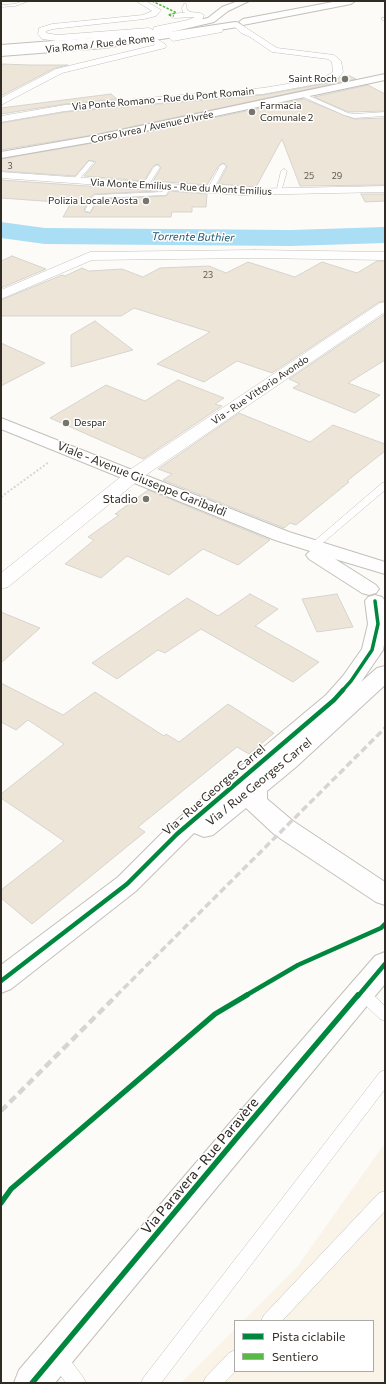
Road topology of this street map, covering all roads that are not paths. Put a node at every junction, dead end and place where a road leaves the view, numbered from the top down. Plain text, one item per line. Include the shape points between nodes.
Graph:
1 (27, 1) edge
2 (140, 1) edge
3 (245, 1) edge
4 (351, 1) edge
5 (185, 5) dead end
6 (1, 6) edge
7 (190, 14) junction
8 (174, 16) dead end
9 (243, 26) junction
10 (198, 30) junction
11 (215, 30) junction
12 (150, 36) junction
13 (1, 48) edge
14 (1, 53) edge
15 (385, 77) edge
16 (325, 80) junction
17 (338, 87) junction
18 (303, 95) junction
19 (1, 102) edge
20 (385, 114) edge
21 (1, 119) edge
22 (1, 155) edge
23 (91, 162) dead end
24 (223, 166) dead end
25 (157, 167) dead end
26 (284, 170) dead end
27 (1, 174) edge
28 (75, 181) junction
29 (146, 186) junction
30 (168, 187) junction
31 (385, 189) edge
32 (210, 190) junction
33 (278, 192) junction
34 (88, 211) dead end
35 (385, 256) edge
36 (1, 295) edge
37 (385, 306) edge
38 (1, 423) edge
39 (134, 475) junction
40 (383, 489) edge
41 (282, 536) junction
42 (314, 546) junction
43 (385, 568) edge
44 (385, 572) edge
45 (1, 584) edge
46 (376, 599) edge
47 (375, 668) edge
48 (257, 798) junction
49 (127, 884) junction
50 (385, 895) edge
51 (385, 964) edge
52 (1, 981) edge
53 (361, 992) junction
54 (385, 1015) edge
55 (385, 1077) edge
56 (385, 1199) edge
57 (271, 1320) edge
58 (55, 1355) junction
59 (234, 1360) edge
60 (32, 1383) edge
61 (77, 1383) edge
62 (150, 1383) edge
63 (212, 1383) edge

1 - 6 lane
2 - 12 street via 157,10 144,17 52,27 42,30 42,34 45,37 57,38
3 - 12 street via 225,9 211,20
4 - 9 street, Via Roma / Rue de Rome via 292,12
5 - 7 lane via 185,11
7 - 8 street
7 - 12 street via 200,15 199,18
9 - 10 street, Via Roma / Rue de Rome
9 - 11 street
9 - 11 street, Via Roma / Rue de Rome
9 - 16 street via 271,49 331,57 336,61 338,72
10 - 11 street, Via Roma / Rue de Rome
10 - 12 street, Via Roma / Rue de Rome
11 - 12 street
12 - 13 street
12 - 14 street, Via Roma / Rue de Rome via 71,48
12 - 19 street via 162,46 58,72
15 - 17 street, Corso Ivrea / Avenue d'Ivrée
16 - 17 street
16 - 21 street, Via Ponte Romano - Rue du Pont Romain via 263,91 65,108
17 - 18 street, Corso Ivrea / Avenue d'Ivrée
18 - 20 lane via 354,116
18 - 22 street, Corso Ivrea / Avenue d'Ivrée via 93,139
23 - 28 lane
24 - 32 lane
25 - 29 lane
26 - 33 lane
27 - 28 street, Via Monte Emilius - Rue du Mont Emilius
28 - 29 street, Via Monte Emilius - Rue du Mont Emilius
29 - 30 street, Via Monte Emilius - Rue du Mont Emilius
30 - 32 street, Via Monte Emilius - Rue du Mont Emilius
30 - 34 lane via 164,194 97,196
31 - 33 street, Via Monte Emilius - Rue du Mont Emilius
32 - 33 street, Via Monte Emilius - Rue du Mont Emilius
35 - 36 street via 90,256
37 - 39 street, Via - Rue Vittorio Avondo
38 - 39 street, Viale - Avenue Giuseppe Garibaldi
39 - 41 street, Viale - Avenue Giuseppe Garibaldi
39 - 45 street, Via - Rue Vittorio Avondo
40 - 42 lane
41 - 42 street, Viale - Avenue Giuseppe Garibaldi
41 - 46 street, Viale - Avenue Giuseppe Garibaldi via 313,552
42 - 43 street, Viale - Avenue Giuseppe Garibaldi
44 - 46 street via 370,583
46 - 47 street, Via - Rue Georges Carrel via 378,624 372,650
47 - 48 street, Via / Rue Georges Carrel
47 - 49 street, Via - Rue Georges Carrel via 351,681 334,700 183,829
48 - 49 street, Via / Rue Georges Carrel via 248,808 210,823
48 - 50 street via 284,828
49 - 52 street, Via - Rue Georges Carrel
51 - 53 street, Via Paravera - Rue Paravère
53 - 54 lane
53 - 58 street, Via Paravera - Rue Paravère
55 - 62 lane
56 - 57 lane
58 - 60 street, Via Paravera - Rue Paravère
58 - 61 lane
59 - 63 lane

